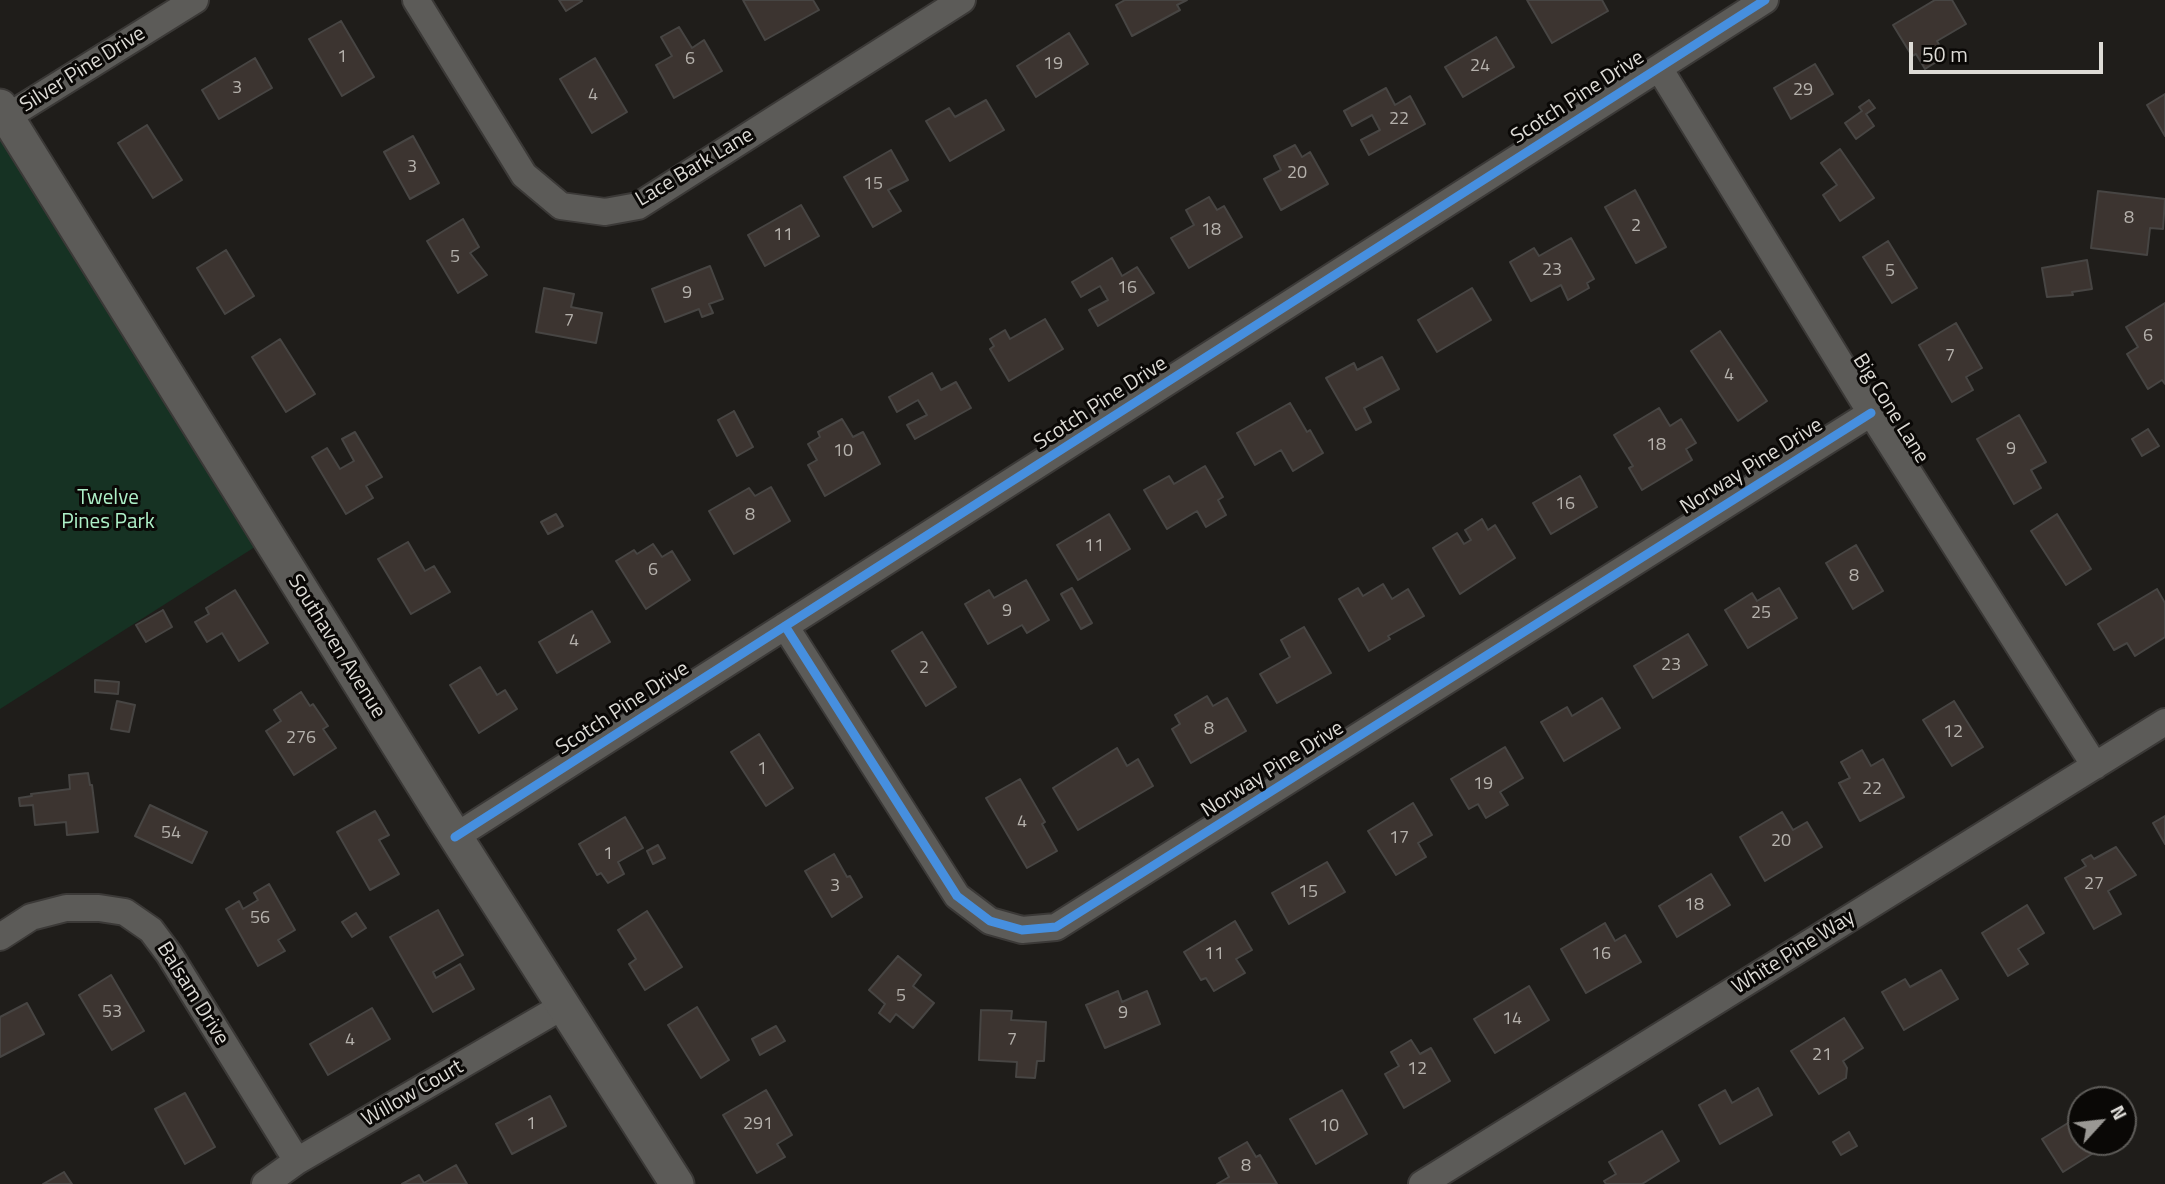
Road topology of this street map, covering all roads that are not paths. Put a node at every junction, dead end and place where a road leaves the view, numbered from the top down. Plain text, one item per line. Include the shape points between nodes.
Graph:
1 (195, 0) edge
2 (416, 0) edge
3 (962, 0) edge
4 (1765, 0) edge
5 (1659, 68) junction
6 (3, 112) edge
7 (1871, 413) junction
8 (785, 626) junction
9 (2165, 722) edge
10 (2095, 766) junction
11 (455, 837) junction
12 (0, 937) edge
13 (564, 1006) junction
14 (297, 1161) junction
15 (265, 1184) edge
16 (677, 1184) edge
17 (1422, 1184) edge

1 - 6 street, Silver Pine Drive
2 - 3 street, Lace Bark Lane via 524,175 561,206 605,212 638,206
4 - 5 street, Scotch Pine Drive
5 - 7 street, Big Cone Lane
5 - 8 street, Scotch Pine Drive
6 - 11 street, Southaven Avenue
7 - 8 street, Norway Pine Drive via 1056,927 1022,930 990,921 957,896
7 - 10 street, Big Cone Lane
8 - 11 street, Scotch Pine Drive
9 - 10 street, White Pine Way
10 - 17 street, White Pine Way
11 - 13 street, Southaven Avenue
12 - 14 street, Balsam Drive via 32,918 66,908 125,912 151,930
13 - 14 street, Willow Court
13 - 16 street, Southaven Avenue
14 - 15 street, Willow Court

